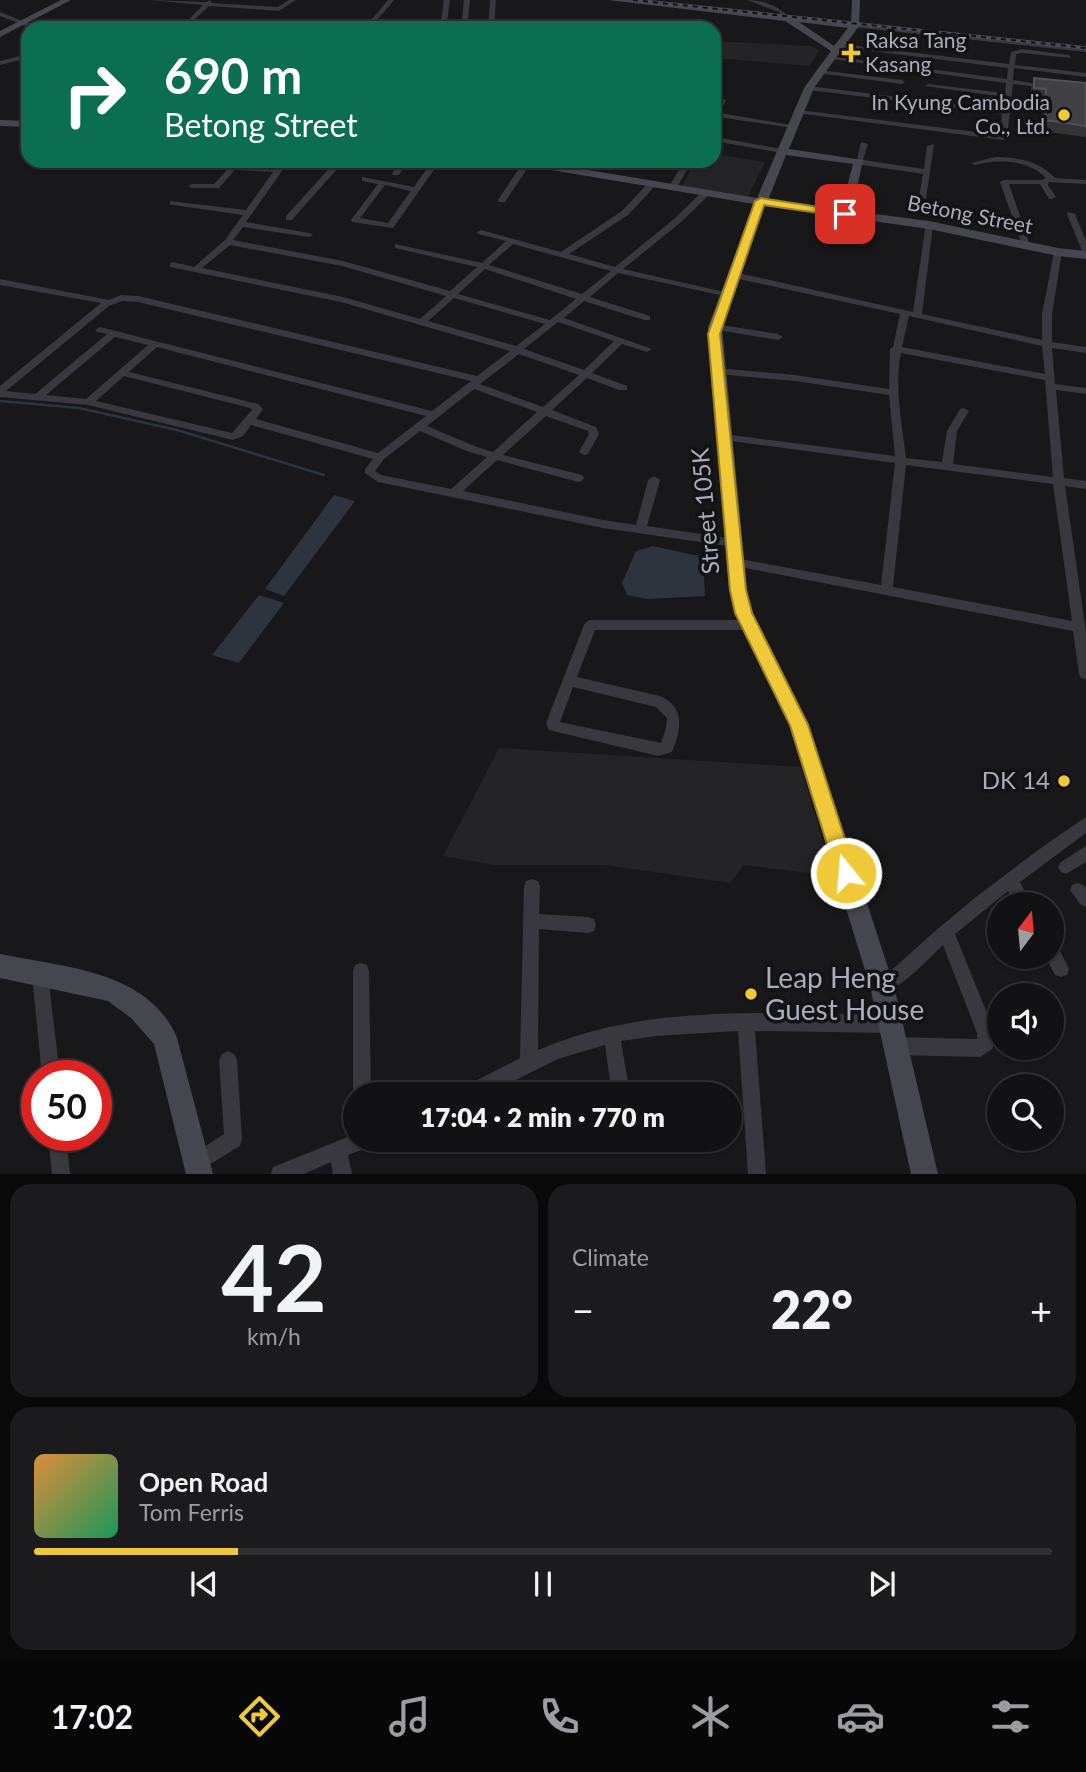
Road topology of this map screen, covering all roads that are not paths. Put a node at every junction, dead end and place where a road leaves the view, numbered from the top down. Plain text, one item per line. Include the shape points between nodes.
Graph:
1 (67, 0) edge
2 (152, 0) edge
3 (213, 0) edge
4 (293, 0) edge
5 (391, 0) edge
6 (447, 0) edge
7 (467, 0) edge
8 (493, 0) edge
9 (612, 0) edge
10 (750, 0) edge
11 (856, 0) edge
12 (206, 5) junction
13 (0, 14) edge
14 (786, 19) junction
15 (27, 21) edge
16 (190, 21) edge
17 (371, 21) edge
18 (444, 21) edge
19 (465, 21) edge
20 (492, 21) edge
21 (21, 22) edge
22 (21, 24) edge
23 (855, 26) junction
24 (2, 32) edge
25 (1086, 50) edge
26 (831, 57) junction
27 (1069, 57) dead end
28 (21, 58) edge
29 (0, 63) edge
30 (1012, 66) junction
31 (906, 69) junction
32 (930, 72) junction
33 (1086, 75) edge
34 (1011, 81) junction
35 (902, 82) junction
36 (928, 86) junction
37 (808, 88) junction
38 (1061, 88) edge
39 (1009, 96) junction
40 (898, 99) junction
41 (924, 103) junction
42 (1007, 113) junction
43 (721, 115) edge
44 (796, 119) junction
45 (0, 123) edge
46 (21, 124) edge
47 (721, 140) edge
48 (864, 144) dead end
49 (931, 146) dead end
50 (782, 151) junction
51 (859, 162) junction
52 (975, 163) dead end
53 (233, 168) joint
54 (334, 168) edge
55 (400, 168) edge
56 (430, 168) edge
57 (525, 168) edge
58 (564, 168) edge
59 (684, 168) edge
60 (277, 170) joint
61 (927, 172) junction
62 (396, 173) dead end
63 (365, 179) dead end
64 (1048, 181) junction
65 (383, 182) junction
66 (1086, 182) edge
67 (653, 183) junction
68 (192, 186) dead end
69 (207, 187) junction
70 (673, 187) junction
71 (414, 189) junction
72 (706, 193) junction
73 (923, 197) dead end
74 (1052, 197) dead end
75 (502, 200) dead end
76 (761, 201) junction
77 (173, 203) dead end
78 (189, 205) junction
79 (249, 213) junction
80 (845, 214) junction
81 (1071, 215) dead end
82 (289, 218) dead end
83 (354, 220) joint
84 (240, 224) junction
85 (929, 225) junction
86 (390, 226) joint
87 (481, 232) dead end
88 (309, 235) dead end
89 (511, 241) junction
90 (228, 242) junction
91 (1026, 245) junction
92 (398, 246) dead end
93 (1058, 252) junction
94 (1086, 253) edge
95 (562, 255) junction
96 (173, 265) dead end
97 (483, 266) junction
98 (196, 269) junction
99 (616, 270) junction
100 (734, 275) junction
101 (0, 282) edge
102 (453, 293) junction
103 (726, 295) junction
104 (583, 297) junction
105 (106, 304) junction
106 (911, 314) junction
107 (647, 318) dead end
108 (555, 321) junction
109 (422, 322) junction
110 (715, 327) junction
111 (100, 330) dead end
112 (114, 333) junction
113 (778, 337) dead end
114 (620, 340) junction
115 (155, 344) junction
116 (1047, 344) junction
117 (647, 349) dead end
118 (895, 349) junction
119 (518, 350) junction
120 (1086, 350) edge
121 (717, 371) junction
122 (122, 373) junction
123 (586, 374) junction
124 (0, 377) edge
125 (13, 379) junction
126 (1050, 382) junction
127 (477, 383) junction
128 (622, 388) dead end
129 (1086, 391) edge
130 (0, 393) edge
131 (894, 393) junction
132 (39, 396) junction
133 (88, 402) junction
134 (544, 411) junction
135 (964, 411) dead end
136 (435, 415) junction
137 (250, 421) junction
138 (420, 427) junction
139 (724, 436) junction
140 (584, 452) dead end
141 (494, 456) junction
142 (380, 457) junction
143 (901, 460) junction
144 (947, 466) junction
145 (578, 478) dead end
146 (654, 480) dead end
147 (1058, 480) junction
148 (1086, 485) edge
149 (453, 494) junction
150 (640, 530) junction
151 (734, 543) junction
152 (735, 562) junction
153 (887, 589) junction
154 (749, 625) junction
155 (1077, 627) junction
156 (1086, 674) edge
157 (569, 681) junction
158 (1086, 824) edge
159 (1086, 853) edge
160 (1066, 867) dead end
161 (1010, 880) junction
162 (532, 886) dead end
163 (1017, 892) edge
164 (531, 921) junction
165 (588, 925) dead end
166 (946, 932) junction
167 (0, 966) edge
168 (361, 971) dead end
169 (40, 975) junction
170 (882, 986) junction
171 (746, 1024) junction
172 (891, 1024) junction
173 (612, 1036) junction
174 (896, 1046) junction
175 (49, 1060) edge
176 (228, 1060) dead end
177 (528, 1063) junction
178 (362, 1082) edge
179 (491, 1082) edge
180 (619, 1082) edge
181 (343, 1149) edge
182 (59, 1151) edge
183 (338, 1151) junction
184 (199, 1168) edge
185 (61, 1174) edge
186 (280, 1174) edge
187 (343, 1174) edge
188 (757, 1174) edge
189 (925, 1174) edge

1 - 15 main road
2 - 12 street
3 - 12 street
4 - 12 street via 279,9
5 - 17 street
6 - 18 street
7 - 19 street
8 - 20 street
9 - 14 main road
10 - 14 street via 781,11
11 - 23 main road
12 - 16 street
13 - 21 street
14 - 23 main road
14 - 26 main road
22 - 24 main road
23 - 25 street
23 - 26 main road, Street 105K
26 - 30 street
26 - 31 street
26 - 35 street
26 - 37 main road, Street 105K
27 - 30 street via 1016,51
28 - 29 street
30 - 33 street
30 - 34 street
31 - 32 street
31 - 35 street
32 - 34 street
32 - 36 street
34 - 38 street
34 - 39 street
35 - 40 street
36 - 39 street
36 - 41 street
37 - 40 street
37 - 44 main road, Street 105K
39 - 42 street
40 - 41 street
41 - 42 street
42 - 44 street via 1005,136 999,139
43 - 44 street
44 - 50 main road, Street 105K
45 - 46 main road
47 - 50 street
48 - 51 street
49 - 61 street
50 - 51 main road
50 - 76 main road, Street 105K
51 - 61 street
51 - 80 main road
52 - 64 street via 1031,163 1043,168
53 - 60 street
53 - 69 street via 218,184
54 - 82 street
55 - 62 street
56 - 71 street
57 - 75 street
58 - 67 main road, Betong Street
59 - 70 street
60 - 79 street
61 - 73 street
63 - 65 street
64 - 66 street
64 - 74 street
64 - 91 street via 1004,182
65 - 71 street
65 - 83 street
67 - 70 main road, Betong Street
67 - 95 street via 625,213
68 - 69 street
69 - 78 street
70 - 72 main road, Betong Street
71 - 86 street
72 - 76 main road, Betong Street
72 - 99 street
76 - 80 main road, Betong Street
76 - 100 main road, Street 105K
77 - 78 street
78 - 79 street
79 - 84 street
80 - 85 main road, Betong Street
81 - 94 street
83 - 86 street
84 - 88 street
84 - 90 street
85 - 91 main road, Betong Street
85 - 106 street
87 - 89 street
89 - 95 street
89 - 97 street
90 - 98 street
90 - 102 street via 343,264
91 - 93 main road, Betong Street
92 - 97 street
93 - 94 main road, Betong Street
93 - 116 street via 1047,314
95 - 99 street
96 - 98 street
97 - 102 street
97 - 104 street
98 - 109 street
99 - 103 street
99 - 104 street
100 - 103 main road, Street 105K
100 - 106 street
101 - 105 street via 105,300
102 - 108 street
102 - 109 street
103 - 110 main road, Street 105K
104 - 107 street
104 - 108 street
105 - 125 street
105 - 127 street via 118,298 138,299
106 - 116 street
106 - 118 street
108 - 114 street
108 - 119 street
109 - 119 street
110 - 113 street
110 - 121 main road, Street 105K
111 - 112 street
112 - 115 street
112 - 132 street
114 - 117 street
114 - 123 street
115 - 122 street
115 - 136 street
116 - 120 street
116 - 126 street
118 - 126 street
118 - 131 street
119 - 123 street
119 - 127 street
121 - 131 street
121 - 139 main road, Street 105K
122 - 133 street
122 - 137 street via 254,406 258,409
123 - 128 street
123 - 134 street
124 - 125 street
125 - 130 street
126 - 129 street
126 - 147 street
127 - 134 street
127 - 136 street
130 - 132 street
131 - 143 street
132 - 133 street
133 - 137 street via 230,436 236,436
134 - 140 street via 592,429 594,434
134 - 141 street
135 - 144 street via 952,431
136 - 138 street
137 - 142 street
138 - 141 street
138 - 142 street
139 - 143 street
139 - 151 main road, Street 105K
141 - 145 street
141 - 149 street
142 - 149 street via 370,469 378,478
143 - 144 street
143 - 153 street
144 - 147 street
146 - 150 street
147 - 148 street
147 - 155 street
149 - 150 street
150 - 151 street
151 - 152 main road, Street 105K
152 - 153 street
152 - 154 main road, Street 105K
153 - 155 street
154 - 157 street via 590,625
154 - 170 main road, Street 105K via 799,725
155 - 156 street
157 - 157 street via 554,726 657,750 667,748 676,719 660,702
158 - 161 street
159 - 160 street
161 - 163 street
161 - 166 street
162 - 164 street
164 - 165 street
164 - 177 street
166 - 170 street
166 - 174 street via 986,1043 980,1048
167 - 169 main road
168 - 178 street
169 - 175 street
169 - 184 main road via 113,990 139,1009 165,1038
170 - 172 main road, Street 105K
171 - 172 street
171 - 173 street via 650,1027
171 - 188 street
172 - 174 main road, Street 105K
173 - 177 street via 585,1041
173 - 180 street
174 - 189 main road, Street 105K
176 - 184 street via 233,1139
177 - 179 street
181 - 183 street
182 - 185 street
183 - 186 street
183 - 187 street

